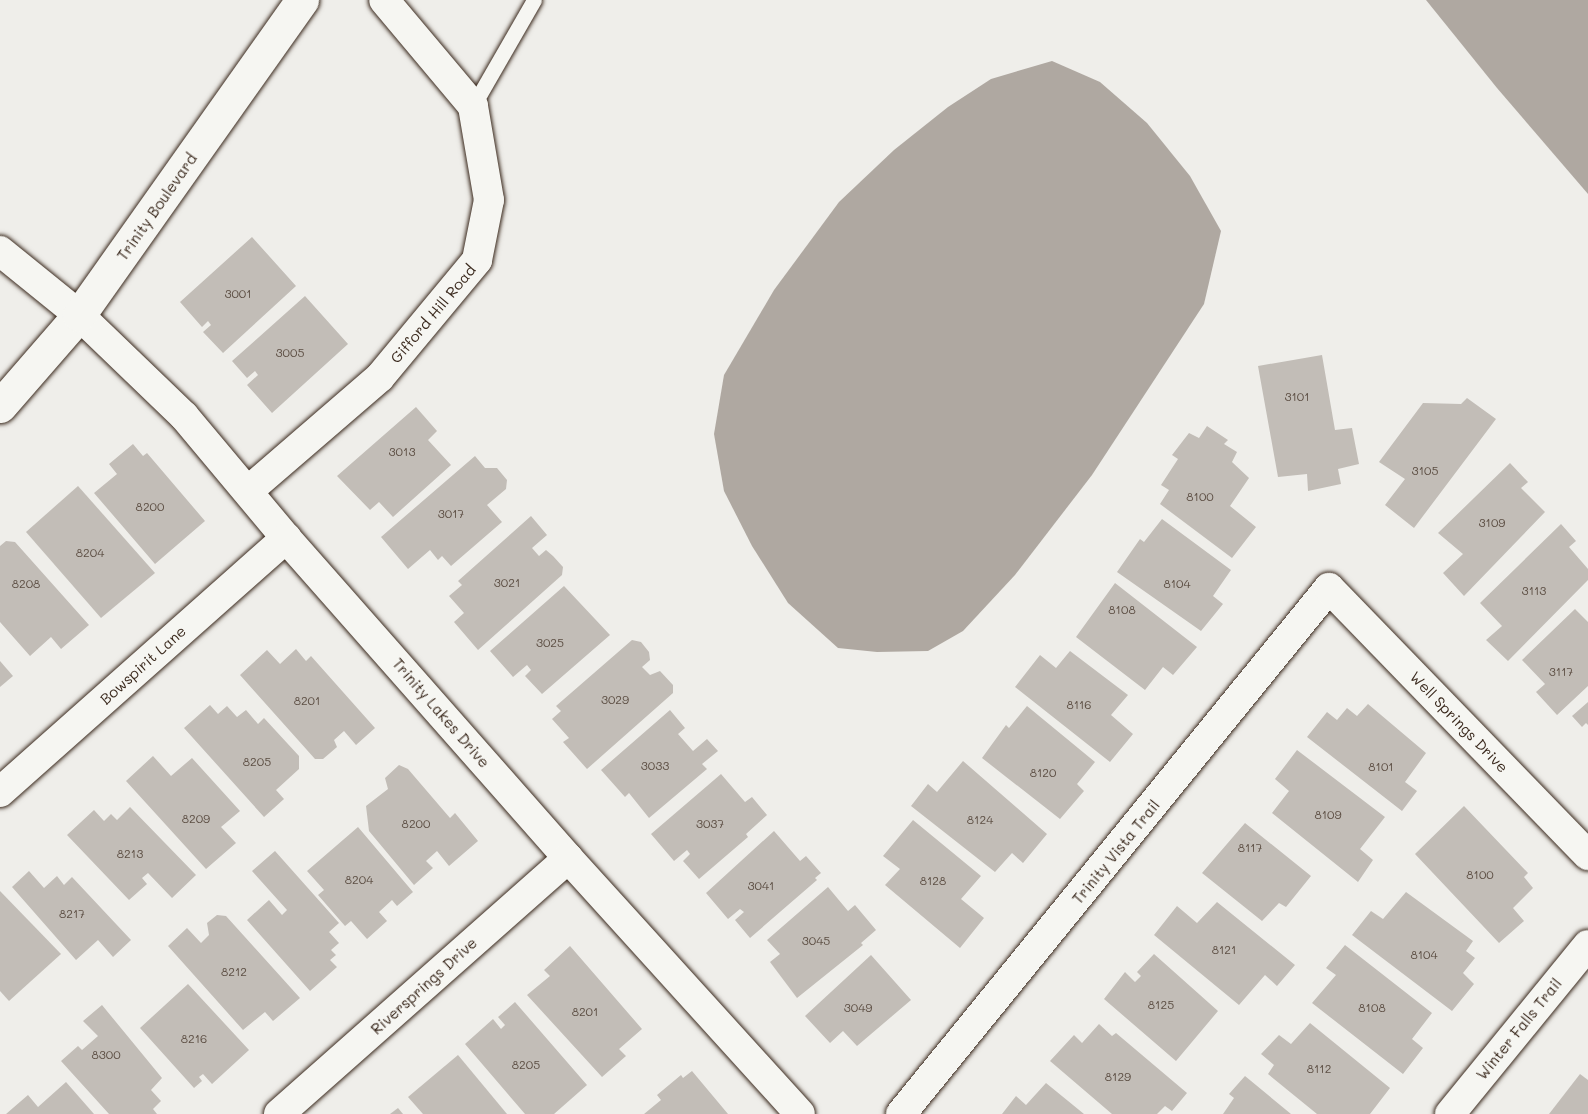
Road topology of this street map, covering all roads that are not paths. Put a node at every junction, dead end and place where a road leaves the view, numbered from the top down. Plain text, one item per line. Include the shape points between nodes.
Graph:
1 (302, 0) edge
2 (384, 0) edge
3 (534, 0) edge
4 (473, 106) junction
5 (0, 251) edge
6 (79, 315) junction
7 (0, 406) edge
8 (248, 491) junction
9 (286, 538) junction
10 (1329, 588) joint
11 (0, 792) edge
12 (1588, 855) edge
13 (568, 858) junction
14 (1588, 945) edge
15 (279, 1114) edge
16 (800, 1114) edge
17 (901, 1114) edge
18 (1450, 1114) edge

1 - 6 main road, Trinity Boulevard
2 - 4 street
3 - 4 lane
4 - 8 street, Gifford Hill Road via 489,200 477,260 380,377
5 - 6 street, Trinity Lakes Drive
6 - 7 main road, Trinity Boulevard
6 - 8 street, Trinity Lakes Drive via 184,416
8 - 9 street, Trinity Lakes Drive
9 - 11 street, Bowspirit Lane
9 - 13 street, Trinity Lakes Drive
10 - 12 street, Well Springs Drive
10 - 17 street, Trinity Vista Trail
13 - 15 street, Riversprings Drive
13 - 16 street, Trinity Lakes Drive
14 - 18 street, Winter Falls Trail

